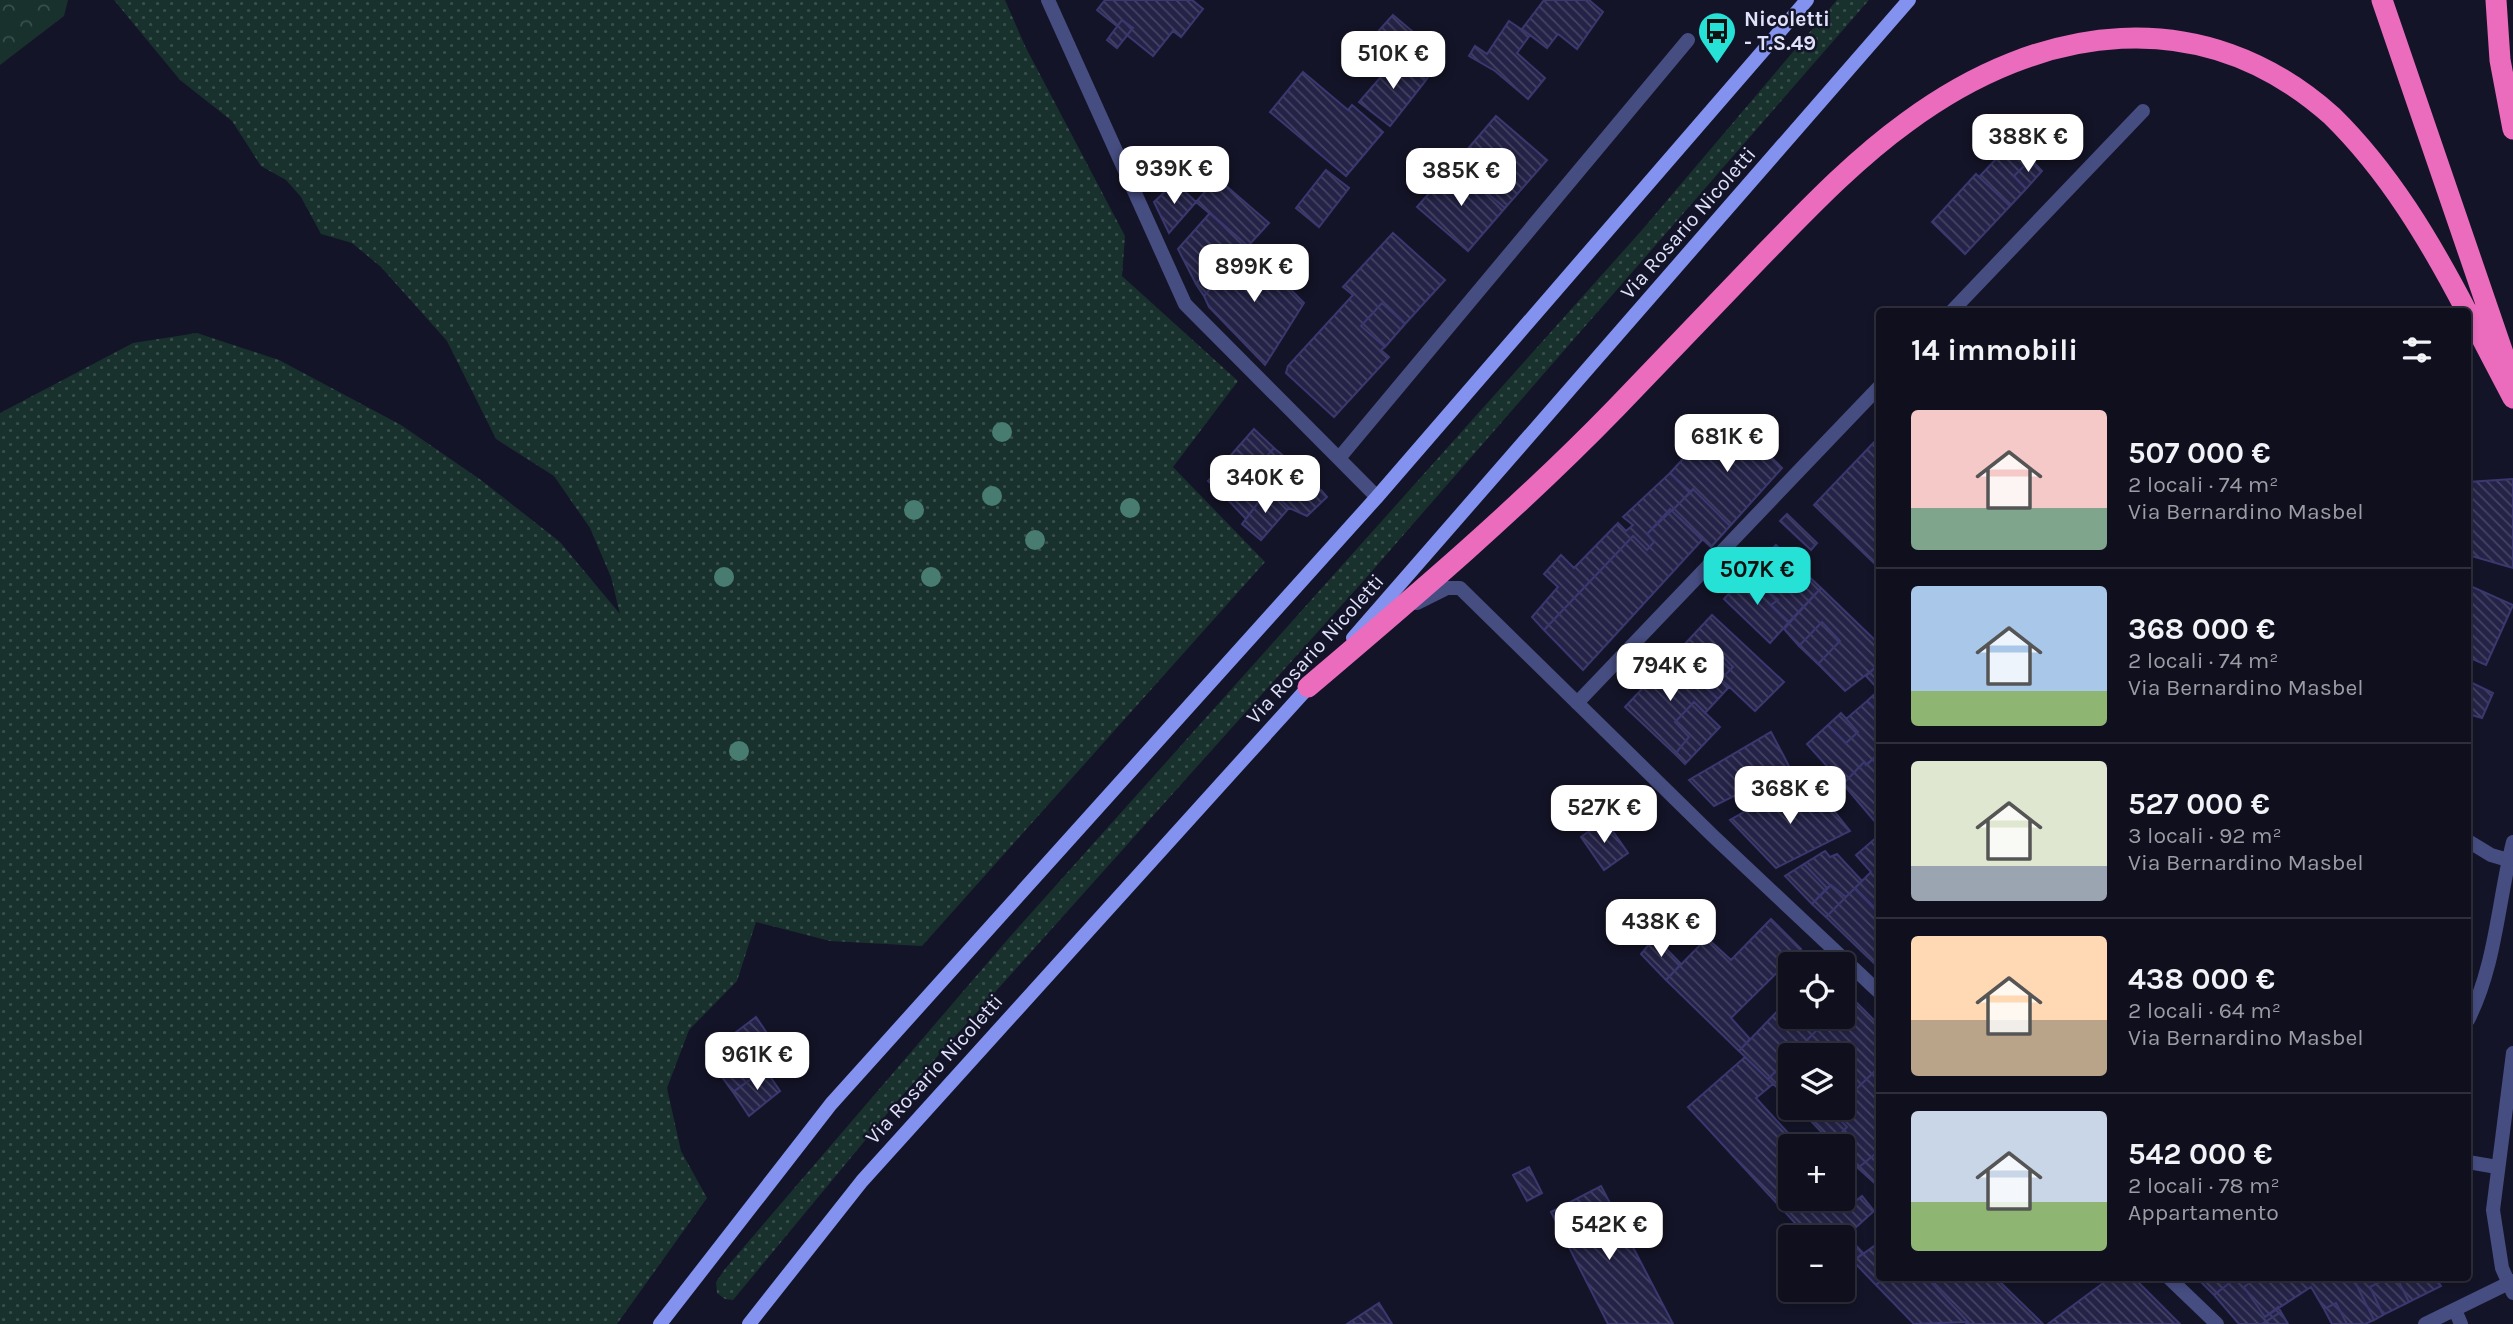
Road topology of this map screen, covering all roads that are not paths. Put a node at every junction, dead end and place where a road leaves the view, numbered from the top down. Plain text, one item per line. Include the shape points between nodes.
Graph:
1 (1807, 0) edge
2 (1909, 0) edge
3 (2382, 0) edge
4 (2496, 0) edge
5 (1053, 2) edge
6 (1688, 40) dead end
7 (2143, 111) dead end
8 (2513, 129) edge
9 (1955, 308) edge
10 (2465, 308) edge
11 (2471, 319) edge
12 (2513, 382) edge
13 (1876, 390) edge
14 (2513, 398) edge
15 (1340, 457) junction
16 (1377, 497) junction
17 (1372, 633) junction
18 (1308, 687) junction
19 (1577, 703) junction
20 (2513, 842) edge
21 (2471, 843) edge
22 (2508, 860) junction
23 (1876, 989) edge
24 (2471, 1013) edge
25 (2513, 1053) edge
26 (2471, 1163) edge
27 (2497, 1167) junction
28 (2172, 1281) edge
29 (2512, 1286) edge
30 (2455, 1310) junction
31 (660, 1324) edge
32 (749, 1324) edge
33 (2217, 1324) edge
34 (2425, 1324) edge
35 (2461, 1324) edge

1 - 16 main road
2 - 18 main road, Via Rosario Nicoletti via 1423,561
3 - 12 highway
4 - 8 highway via 2500,60
5 - 15 street via 1185,304
6 - 15 street
7 - 9 street
10 - 17 highway via 2399,194 2331,114 2271,69 2204,42 2163,33 2074,38 2029,51 1949,92 1845,174 1565,460 1462,558
11 - 14 highway
13 - 19 street
15 - 16 street
16 - 31 main road via 831,1104
17 - 18 highway
17 - 19 street via 1423,599 1447,588 1460,588
18 - 32 main road, Via Rosario Nicoletti via 862,1181
19 - 23 street
20 - 22 street
21 - 22 street
22 - 24 street via 2485,980
25 - 27 street
26 - 27 street
27 - 29 street via 2493,1226 2502,1268
28 - 33 street
29 - 30 street
30 - 34 street
30 - 35 street

